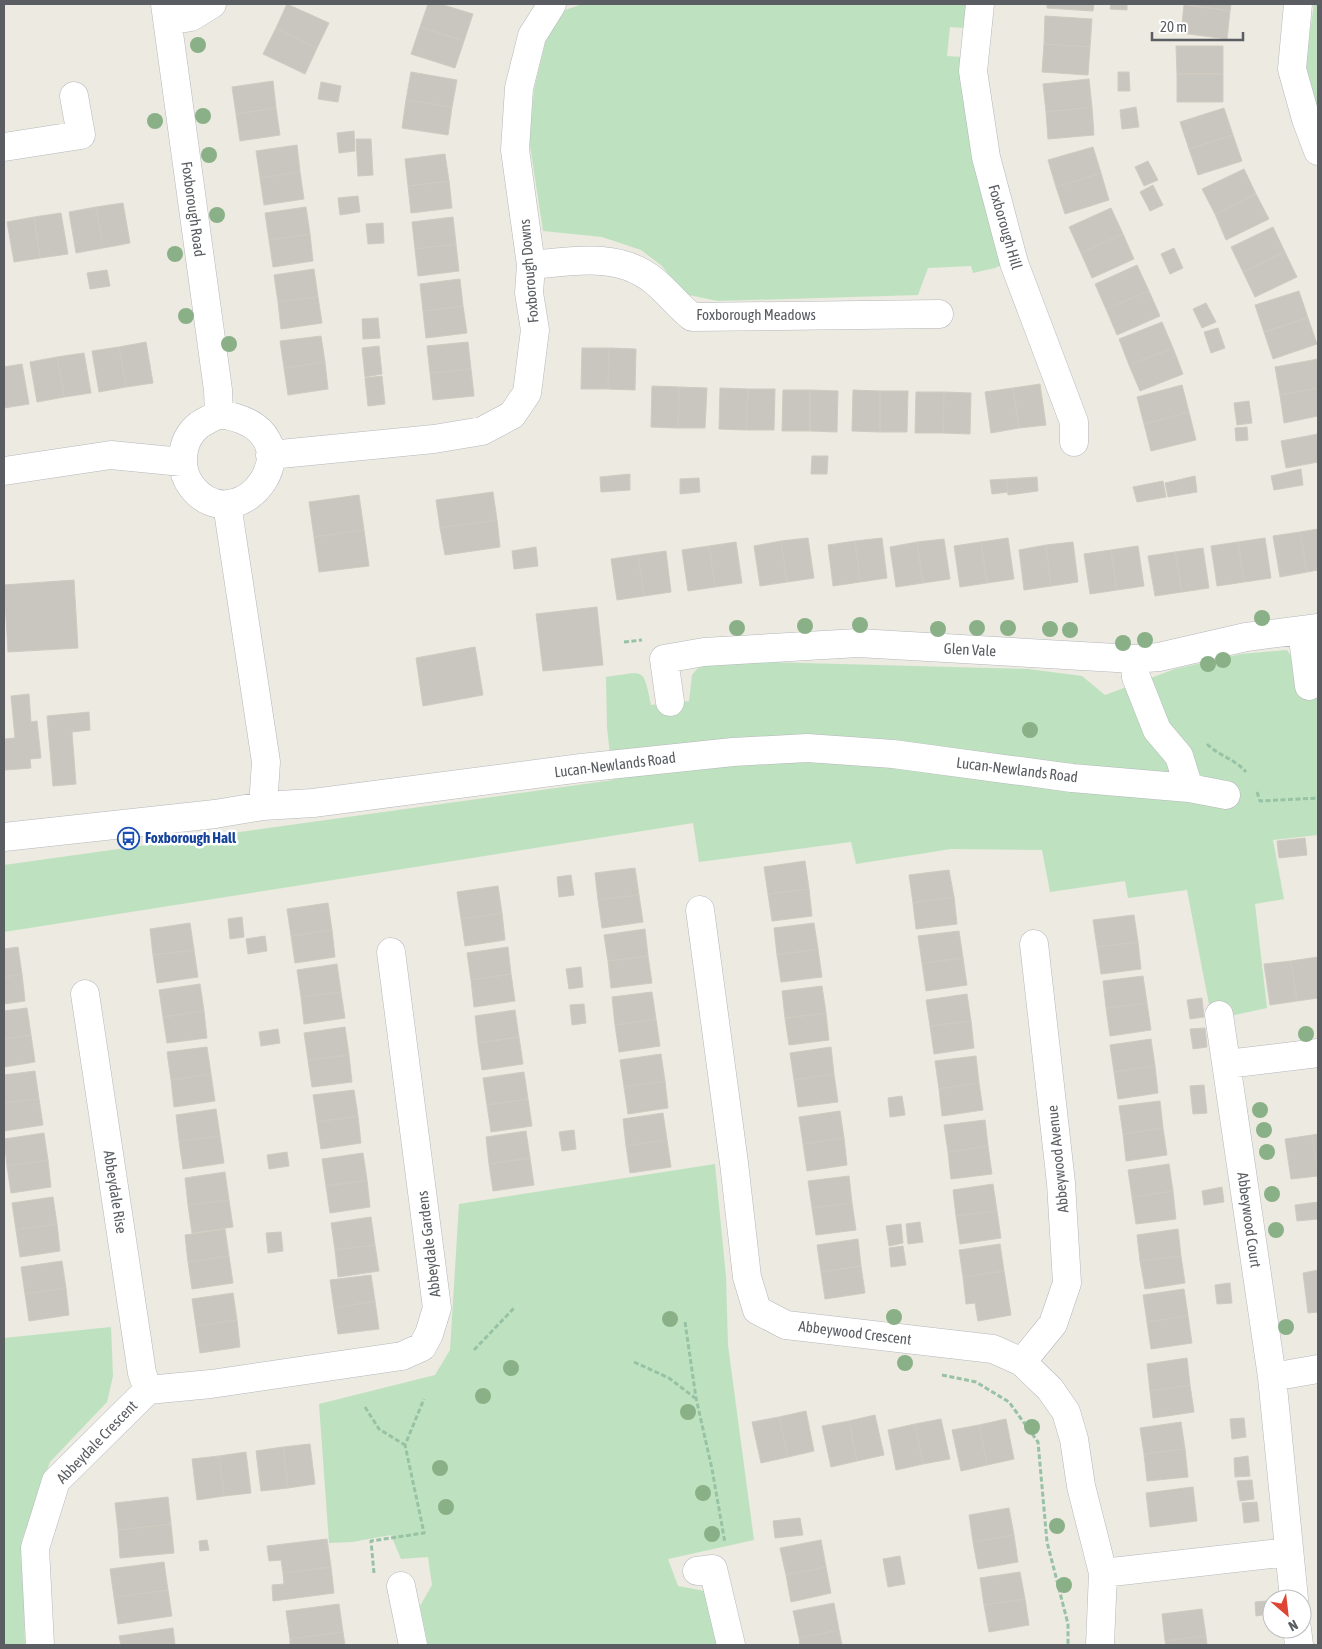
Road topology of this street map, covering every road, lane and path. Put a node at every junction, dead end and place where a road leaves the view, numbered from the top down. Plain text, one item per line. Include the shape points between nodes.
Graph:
1 (212, 4) edge
2 (552, 4) edge
3 (980, 4) edge
4 (1298, 4) edge
5 (166, 12) edge
6 (74, 96) dead end
7 (4, 146) edge
8 (1318, 151) edge
9 (531, 265) junction
10 (939, 314) dead end
11 (219, 414) junction
12 (1074, 442) dead end
13 (270, 455) junction
14 (182, 462) junction
15 (4, 471) edge
16 (227, 504) junction
17 (1310, 629) edge
18 (1134, 659) junction
19 (1308, 686) dead end
20 (670, 702) dead end
21 (1204, 741) dead end
22 (1248, 774) dead end
23 (1255, 787) dead end
24 (1189, 788) junction
25 (1226, 795) dead end
26 (1318, 798) edge
27 (263, 806) junction
28 (4, 837) edge
29 (700, 910) dead end
30 (1034, 944) dead end
31 (391, 952) dead end
32 (85, 994) dead end
33 (1219, 1015) dead end
34 (1318, 1053) edge
35 (1227, 1064) junction
36 (514, 1308) dead end
37 (684, 1322) dead end
38 (474, 1350) dead end
39 (634, 1362) dead end
40 (1022, 1362) junction
41 (1318, 1369) edge
42 (939, 1374) dead end
43 (1272, 1377) junction
44 (148, 1390) junction
45 (696, 1398) junction
46 (424, 1399) dead end
47 (365, 1406) dead end
48 (405, 1445) junction
49 (724, 1540) dead end
50 (1289, 1552) junction
51 (697, 1571) dead end
52 (1103, 1572) junction
53 (388, 1584) joint
54 (1293, 1589) edge
55 (40, 1645) edge
56 (413, 1645) edge
57 (731, 1645) edge
58 (1068, 1645) edge
59 (1100, 1645) edge

1 - 5 street via 191,17
2 - 9 street, Foxborough Downs via 532,36 519,88 515,150
3 - 12 street, Foxborough Hill via 973,71 986,157 1014,262 1074,422
4 - 8 street via 1292,69
5 - 11 street, Foxborough Road
6 - 7 street via 81,135
9 - 10 street, Foxborough Meadows via 606,261 630,265 653,280 692,317
9 - 13 street, Foxborough Downs via 529,293 535,330 527,393 512,415 482,432
11 - 13 street via 249,422 263,436
11 - 14 street via 198,426 189,436
13 - 16 street via 270,469 265,482 244,500
14 - 15 street via 111,455
14 - 16 street via 185,476 193,488 203,497
16 - 27 street via 266,762
17 - 18 street, Glen Vale via 1246,637 1158,657
17 - 19 street
18 - 20 street, Glen Vale via 858,643 704,652 664,659
18 - 24 street via 1136,677 1157,730 1179,756
21 - 22 path via 1215,752 1239,764
23 - 26 path via 1260,800
24 - 25 street, Lucan-Newlands Road
24 - 27 street, Lucan-Newlands Road via 1072,778 893,754 806,748 581,768 313,803
27 - 28 street, Lucan-Newlands Road
29 - 40 street, Abbeywood Crescent via 747,1277 757,1310 786,1325 993,1349
30 - 40 street, Abbeywood Avenue via 1061,1183 1068,1283 1053,1324
31 - 44 street, Abbeydale Gardens via 437,1308 422,1347 402,1356
32 - 44 street, Abbeydale Rise via 142,1373
33 - 35 street, Abbeywood Court
34 - 35 street
35 - 43 street, Abbeywood Court
36 - 38 path
37 - 45 path
39 - 45 path via 669,1378
40 - 52 street, Abbeywood Crescent via 1050,1389 1066,1412
41 - 43 street
42 - 58 path via 976,1382 1009,1402 1038,1442 1047,1542 1068,1624
43 - 50 street, Abbeywood Court
44 - 55 street, Abbeydale Crescent via 56,1481 35,1548
45 - 49 path
46 - 48 path
47 - 48 path via 378,1429
48 - 53 path via 424,1533 371,1542
50 - 52 street
50 - 54 street, Abbeywood Court
51 - 57 street via 713,1569
52 - 59 street, Abbeywood Crescent
53 - 56 street

